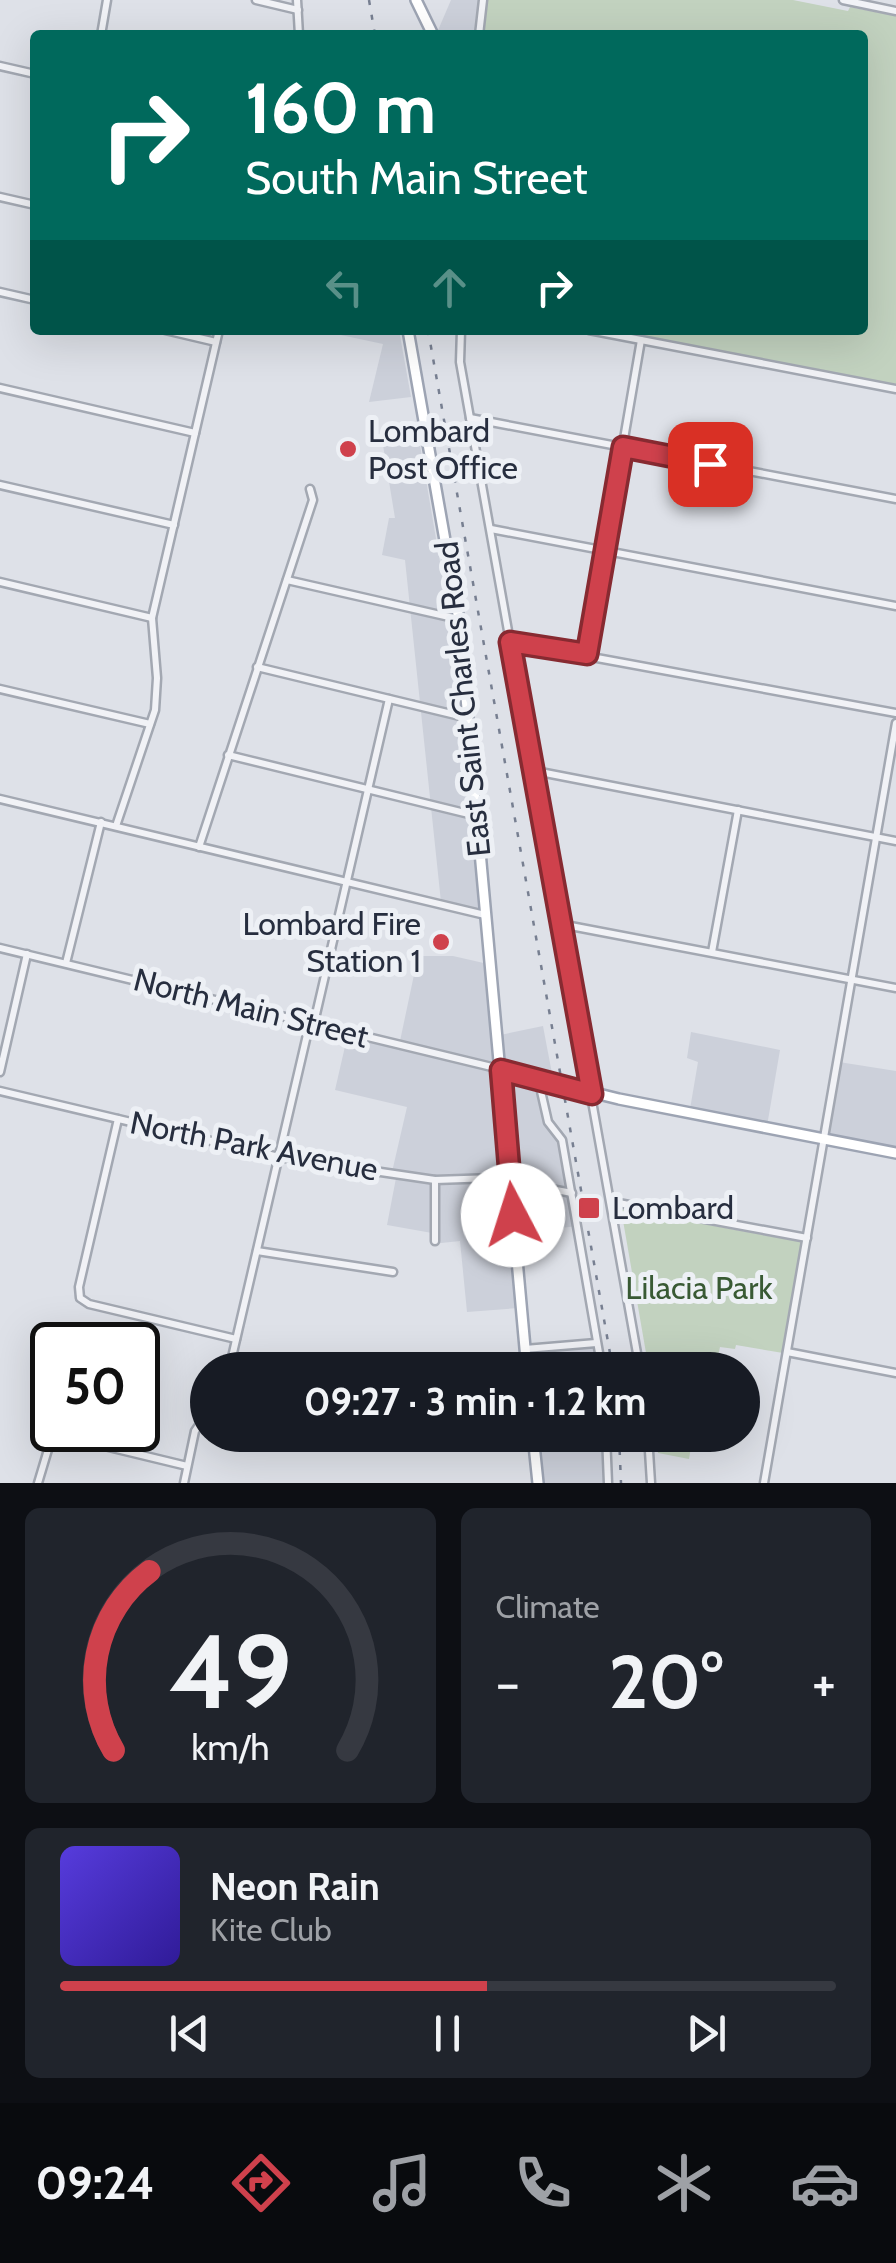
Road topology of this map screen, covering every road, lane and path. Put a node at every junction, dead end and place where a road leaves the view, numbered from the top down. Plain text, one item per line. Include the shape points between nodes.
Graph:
1 (107, 0) edge
2 (256, 0) edge
3 (297, 0) edge
4 (416, 0) edge
5 (482, 0) edge
6 (843, 0) edge
7 (855, 1) edge
8 (298, 10) junction
9 (896, 10) edge
10 (102, 30) edge
11 (299, 30) edge
12 (431, 30) edge
13 (480, 30) edge
14 (0, 66) edge
15 (30, 73) edge
16 (0, 197) edge
17 (30, 204) edge
18 (0, 292) edge
19 (30, 299) edge
20 (186, 335) edge
21 (218, 335) edge
22 (409, 335) edge
23 (461, 335) edge
24 (615, 335) edge
25 (641, 340) junction
26 (216, 342) junction
27 (0, 388) edge
28 (896, 389) edge
29 (470, 418) junction
30 (195, 434) junction
31 (623, 447) junction
32 (0, 485) edge
33 (310, 489) dead end
34 (896, 499) edge
35 (174, 525) junction
36 (491, 529) junction
37 (604, 551) junction
38 (287, 580) junction
39 (0, 582) edge
40 (896, 606) edge
41 (152, 618) junction
42 (460, 620) junction
43 (510, 642) junction
44 (587, 654) junction
45 (257, 667) junction
46 (0, 689) edge
47 (389, 700) junction
48 (896, 713) edge
49 (469, 718) junction
50 (896, 723) edge
51 (150, 724) junction
52 (228, 756) junction
53 (535, 771) junction
54 (367, 790) junction
55 (0, 799) edge
56 (738, 810) junction
57 (478, 816) junction
58 (100, 822) junction
59 (116, 826) junction
60 (876, 837) junction
61 (896, 841) edge
62 (199, 847) junction
63 (346, 882) junction
64 (487, 915) junction
65 (560, 924) junction
66 (0, 948) edge
67 (712, 952) junction
68 (27, 954) junction
69 (66, 964) junction
70 (851, 980) junction
71 (896, 988) edge
72 (312, 1023) junction
73 (501, 1070) junction
74 (0, 1072) edge
75 (538, 1078) junction
76 (0, 1091) edge
77 (592, 1094) junction
78 (118, 1120) junction
79 (824, 1140) junction
80 (896, 1153) edge
81 (278, 1156) junction
82 (435, 1180) junction
83 (510, 1182) junction
84 (572, 1194) junction
85 (612, 1202) junction
86 (806, 1238) junction
87 (435, 1241) dead end
88 (256, 1251) junction
89 (393, 1272) dead end
90 (236, 1338) junction
91 (596, 1343) junction
92 (526, 1349) junction
93 (233, 1352) edge
94 (526, 1352) edge
95 (598, 1352) edge
96 (637, 1352) edge
97 (787, 1352) junction
98 (896, 1373) edge
99 (191, 1452) edge
100 (535, 1452) edge
101 (607, 1452) edge
102 (649, 1452) edge
103 (187, 1466) junction
104 (38, 1483) edge
105 (184, 1483) edge
106 (538, 1483) edge
107 (608, 1483) edge
108 (651, 1483) edge
109 (764, 1483) edge

1 - 10 street
2 - 8 street
3 - 8 street
4 - 12 main road
5 - 13 street
6 - 7 street
7 - 9 street
8 - 11 street
14 - 15 street
16 - 17 street
18 - 19 street
20 - 26 street
21 - 26 street
22 - 42 main road, East Saint Charles Road
23 - 29 street
24 - 25 street
25 - 28 street
25 - 31 street
26 - 30 street
27 - 30 street
29 - 31 street
29 - 36 street
30 - 35 street
31 - 34 street
31 - 37 street
32 - 35 street
33 - 38 street via 313,500
35 - 41 street
36 - 37 street
36 - 43 street
37 - 40 street
37 - 44 street
38 - 42 street
38 - 45 street
39 - 41 street
41 - 51 street via 158,689
42 - 49 main road, East Saint Charles Road
43 - 44 street
43 - 53 street
44 - 48 street
45 - 47 street
45 - 52 street
46 - 51 street
47 - 49 street
47 - 54 street
49 - 57 main road, East Saint Charles Road
50 - 60 street
51 - 59 street
52 - 54 street
52 - 62 street
53 - 56 street
53 - 65 street
54 - 57 street
54 - 63 street
55 - 58 street
56 - 60 street
56 - 67 street
57 - 64 main road, East Saint Charles Road
58 - 59 street
58 - 69 street
59 - 62 street
60 - 61 street
60 - 70 street
62 - 63 street
63 - 64 street
63 - 72 street
64 - 73 main road, East Saint Charles Road
65 - 67 street
65 - 77 street
66 - 68 street, North Main Street
67 - 70 street
68 - 69 street, North Main Street
68 - 74 street
69 - 72 street, North Main Street
70 - 71 street
70 - 79 street
72 - 73 street, North Main Street
72 - 81 street
73 - 75 main road
73 - 83 main road, East Saint Charles Road
75 - 77 main road
75 - 84 street via 546,1116 562,1140
76 - 78 street, North Park Avenue
77 - 79 main road
77 - 85 street
78 - 81 street, North Park Avenue
78 - 90 street via 80,1298
79 - 80 main road
79 - 86 street
81 - 82 street, North Park Avenue
81 - 88 street
82 - 83 street, North Park Avenue
82 - 87 street
83 - 84 street, North Park Avenue
83 - 92 main road, East Saint Charles Road
84 - 91 street
85 - 86 street
85 - 96 street
86 - 97 street
88 - 89 street
88 - 90 street
90 - 93 street
91 - 92 street
91 - 95 street
92 - 94 main road, East Saint Charles Road
97 - 98 street
97 - 109 street
99 - 103 street
100 - 106 main road
101 - 107 street
102 - 108 street
103 - 104 street via 66,1436 48,1446
103 - 105 street

